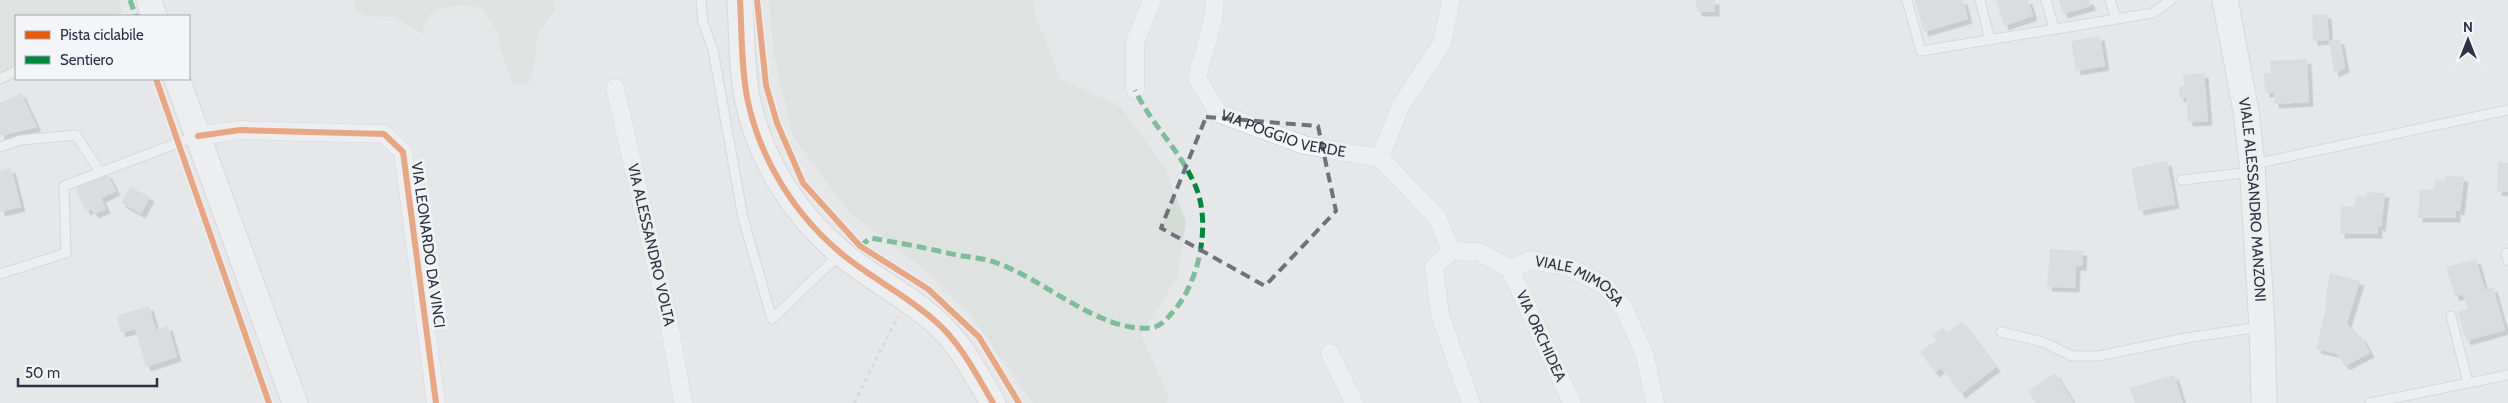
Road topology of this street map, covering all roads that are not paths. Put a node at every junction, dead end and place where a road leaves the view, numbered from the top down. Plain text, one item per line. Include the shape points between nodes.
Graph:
1 (701, 0) edge
2 (740, 0) edge
3 (1152, 0) edge
4 (1215, 0) edge
5 (1451, 0) edge
6 (1907, 0) edge
7 (1980, 0) edge
8 (2046, 0) edge
9 (2110, 0) edge
10 (2171, 0) edge
11 (2225, 0) edge
12 (2116, 18) junction
13 (2054, 29) junction
14 (1990, 40) junction
15 (15, 72) edge
16 (0, 79) edge
17 (177, 80) edge
18 (615, 88) dead end
19 (1136, 90) dead end
20 (2508, 110) edge
21 (198, 136) junction
22 (0, 147) edge
23 (1380, 158) junction
24 (2252, 168) junction
25 (100, 172) junction
26 (2182, 180) dead end
27 (1451, 251) junction
28 (841, 253) junction
29 (1510, 269) junction
30 (0, 274) edge
31 (2451, 316) dead end
32 (2262, 327) junction
33 (2002, 332) dead end
34 (1330, 352) dead end
35 (2508, 375) edge
36 (2468, 383) junction
37 (295, 403) edge
38 (436, 403) edge
39 (683, 403) edge
40 (993, 403) edge
41 (1354, 403) edge
42 (1471, 403) edge
43 (1572, 403) edge
44 (1655, 403) edge
45 (2264, 403) edge
46 (2370, 403) edge

1 - 28 lane via 703,22 713,50 742,218 772,319
2 - 28 street via 748,100 759,141 783,188 801,212
3 - 19 street via 1136,42
4 - 23 street, VIA POGGIO VERDE via 1214,20 1197,78 1218,113 1304,145
5 - 23 street via 1442,43 1400,107
6 - 14 lane via 1921,51
7 - 14 lane
8 - 13 lane
9 - 12 lane
10 - 12 lane via 2153,13
11 - 24 street, VIALE ALESSANDRO MANZONI via 2246,111
12 - 13 lane
13 - 14 lane
15 - 16 lane
17 - 21 street
18 - 39 street, VIA ALESSANDRO VOLTA via 668,318
20 - 24 lane
21 - 25 lane
21 - 37 street
21 - 38 street, VIA LEONARDO DA VINCI via 240,130 384,134 403,152
22 - 25 lane via 21,140 76,135
23 - 27 street via 1436,217
24 - 26 lane
24 - 32 street, VIALE ALESSANDRO MANZONI
25 - 30 lane via 64,186 66,253
27 - 29 street, VIALE MIMOSA via 1479,252
27 - 42 street via 1434,267 1440,315
28 - 40 street via 934,320 966,357
29 - 43 street, VIA ORCHIDEA
29 - 44 street, VIALE MIMOSA via 1531,260 1569,267 1604,285 1624,308 1645,356
31 - 36 lane
32 - 33 lane via 2099,356 2072,356 2043,342
32 - 45 street, VIALE ALESSANDRO MANZONI
34 - 41 street
35 - 36 lane
36 - 46 lane

